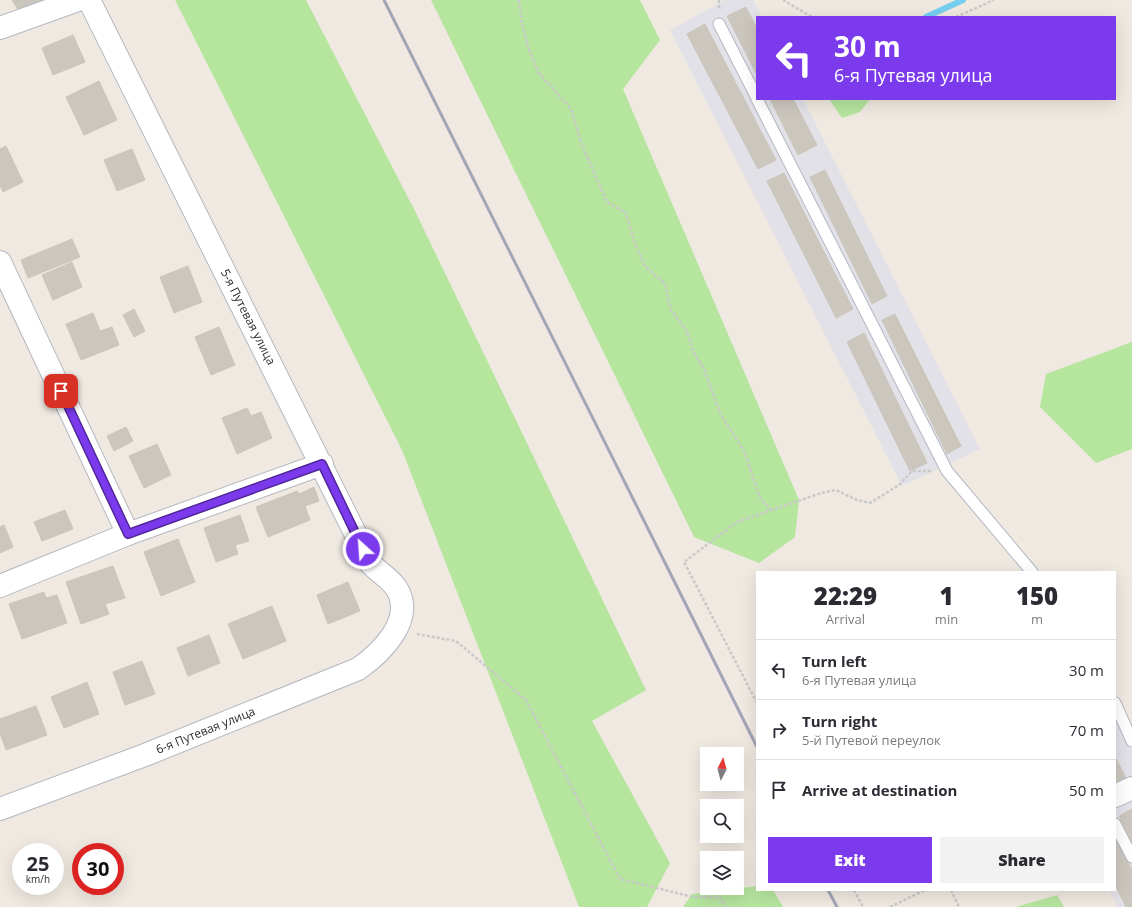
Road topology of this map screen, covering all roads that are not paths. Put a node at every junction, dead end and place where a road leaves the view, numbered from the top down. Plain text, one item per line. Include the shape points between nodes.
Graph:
1 (78, 0) edge
2 (89, 0) edge
3 (719, 24) dead end
4 (0, 28) edge
5 (756, 97) edge
6 (758, 100) edge
7 (0, 262) edge
8 (322, 464) junction
9 (128, 534) junction
10 (1031, 571) edge
11 (0, 586) edge
12 (397, 631) joint
13 (1116, 705) edge
14 (1132, 742) edge
15 (1132, 788) edge
16 (1116, 796) edge
17 (0, 809) edge
18 (1116, 826) edge
19 (1132, 857) edge

1 - 4 street
2 - 8 street, 5-я Путевая улица
3 - 5 lane
6 - 10 lane via 947,471
7 - 9 street
8 - 9 street
8 - 12 street, 5-я Путевая улица via 370,563 388,578 397,590 401,608
9 - 11 street
12 - 17 street, 6-я Путевая улица via 358,669 145,755
13 - 14 lane
15 - 16 street
18 - 19 lane

